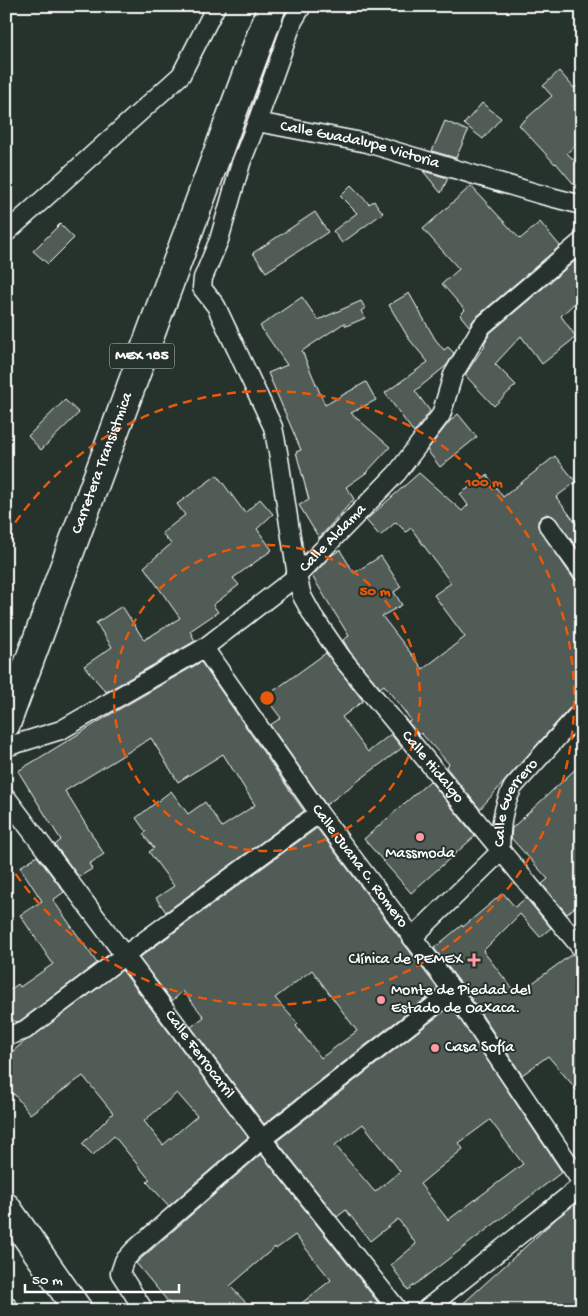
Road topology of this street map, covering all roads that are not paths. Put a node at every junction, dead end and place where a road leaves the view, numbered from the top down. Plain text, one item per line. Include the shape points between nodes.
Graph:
1 (216, 6) edge
2 (272, 6) edge
3 (302, 6) edge
4 (257, 122) junction
5 (582, 205) edge
6 (6, 233) edge
7 (582, 241) edge
8 (548, 525) dead end
9 (582, 572) edge
10 (297, 576) junction
11 (204, 648) junction
12 (582, 710) edge
13 (9, 715) edge
14 (6, 747) edge
15 (6, 797) edge
16 (319, 813) junction
17 (500, 852) junction
18 (412, 938) junction
19 (582, 950) edge
20 (125, 955) junction
21 (454, 991) junction
22 (6, 1037) edge
23 (262, 1139) junction
24 (582, 1184) edge
25 (6, 1207) edge
26 (6, 1305) edge
27 (77, 1306) edge
28 (397, 1309) edge
29 (10, 1310) edge
30 (144, 1310) edge
31 (425, 1310) edge

1 - 6 street via 181,75
2 - 13 main road, Carretera Transistmica / MEX 185
3 - 4 street, Calle Guadalupe Victoria via 293,21
4 - 5 street, Calle Guadalupe Victoria via 367,143
4 - 10 street, Calle Hidalgo via 202,288 216,306 273,427
7 - 10 street, Calle Aldama via 482,326 453,374 441,414 397,473
8 - 9 street
10 - 11 street, Calle Aldama
10 - 17 street, Calle Hidalgo via 302,596 342,658
11 - 14 street, Calle Aldama via 61,730
11 - 16 street, Calle Juana C. Romero
12 - 17 street, Calle Guerrero via 513,787 502,818
15 - 20 street, Calle Ferrocarril
16 - 18 street, Calle Juana C. Romero
16 - 20 street
17 - 18 street, Calle Guerrero
17 - 19 street, Calle Hidalgo
18 - 21 street, Calle Juana C. Romero
20 - 22 street via 25,1030
20 - 23 street, Calle Ferrocarril
21 - 23 street
21 - 24 street, Calle Juana C. Romero
23 - 28 street, Calle Ferrocarril
23 - 30 street via 124,1261 120,1273
24 - 31 street
25 - 27 main road
26 - 29 street

